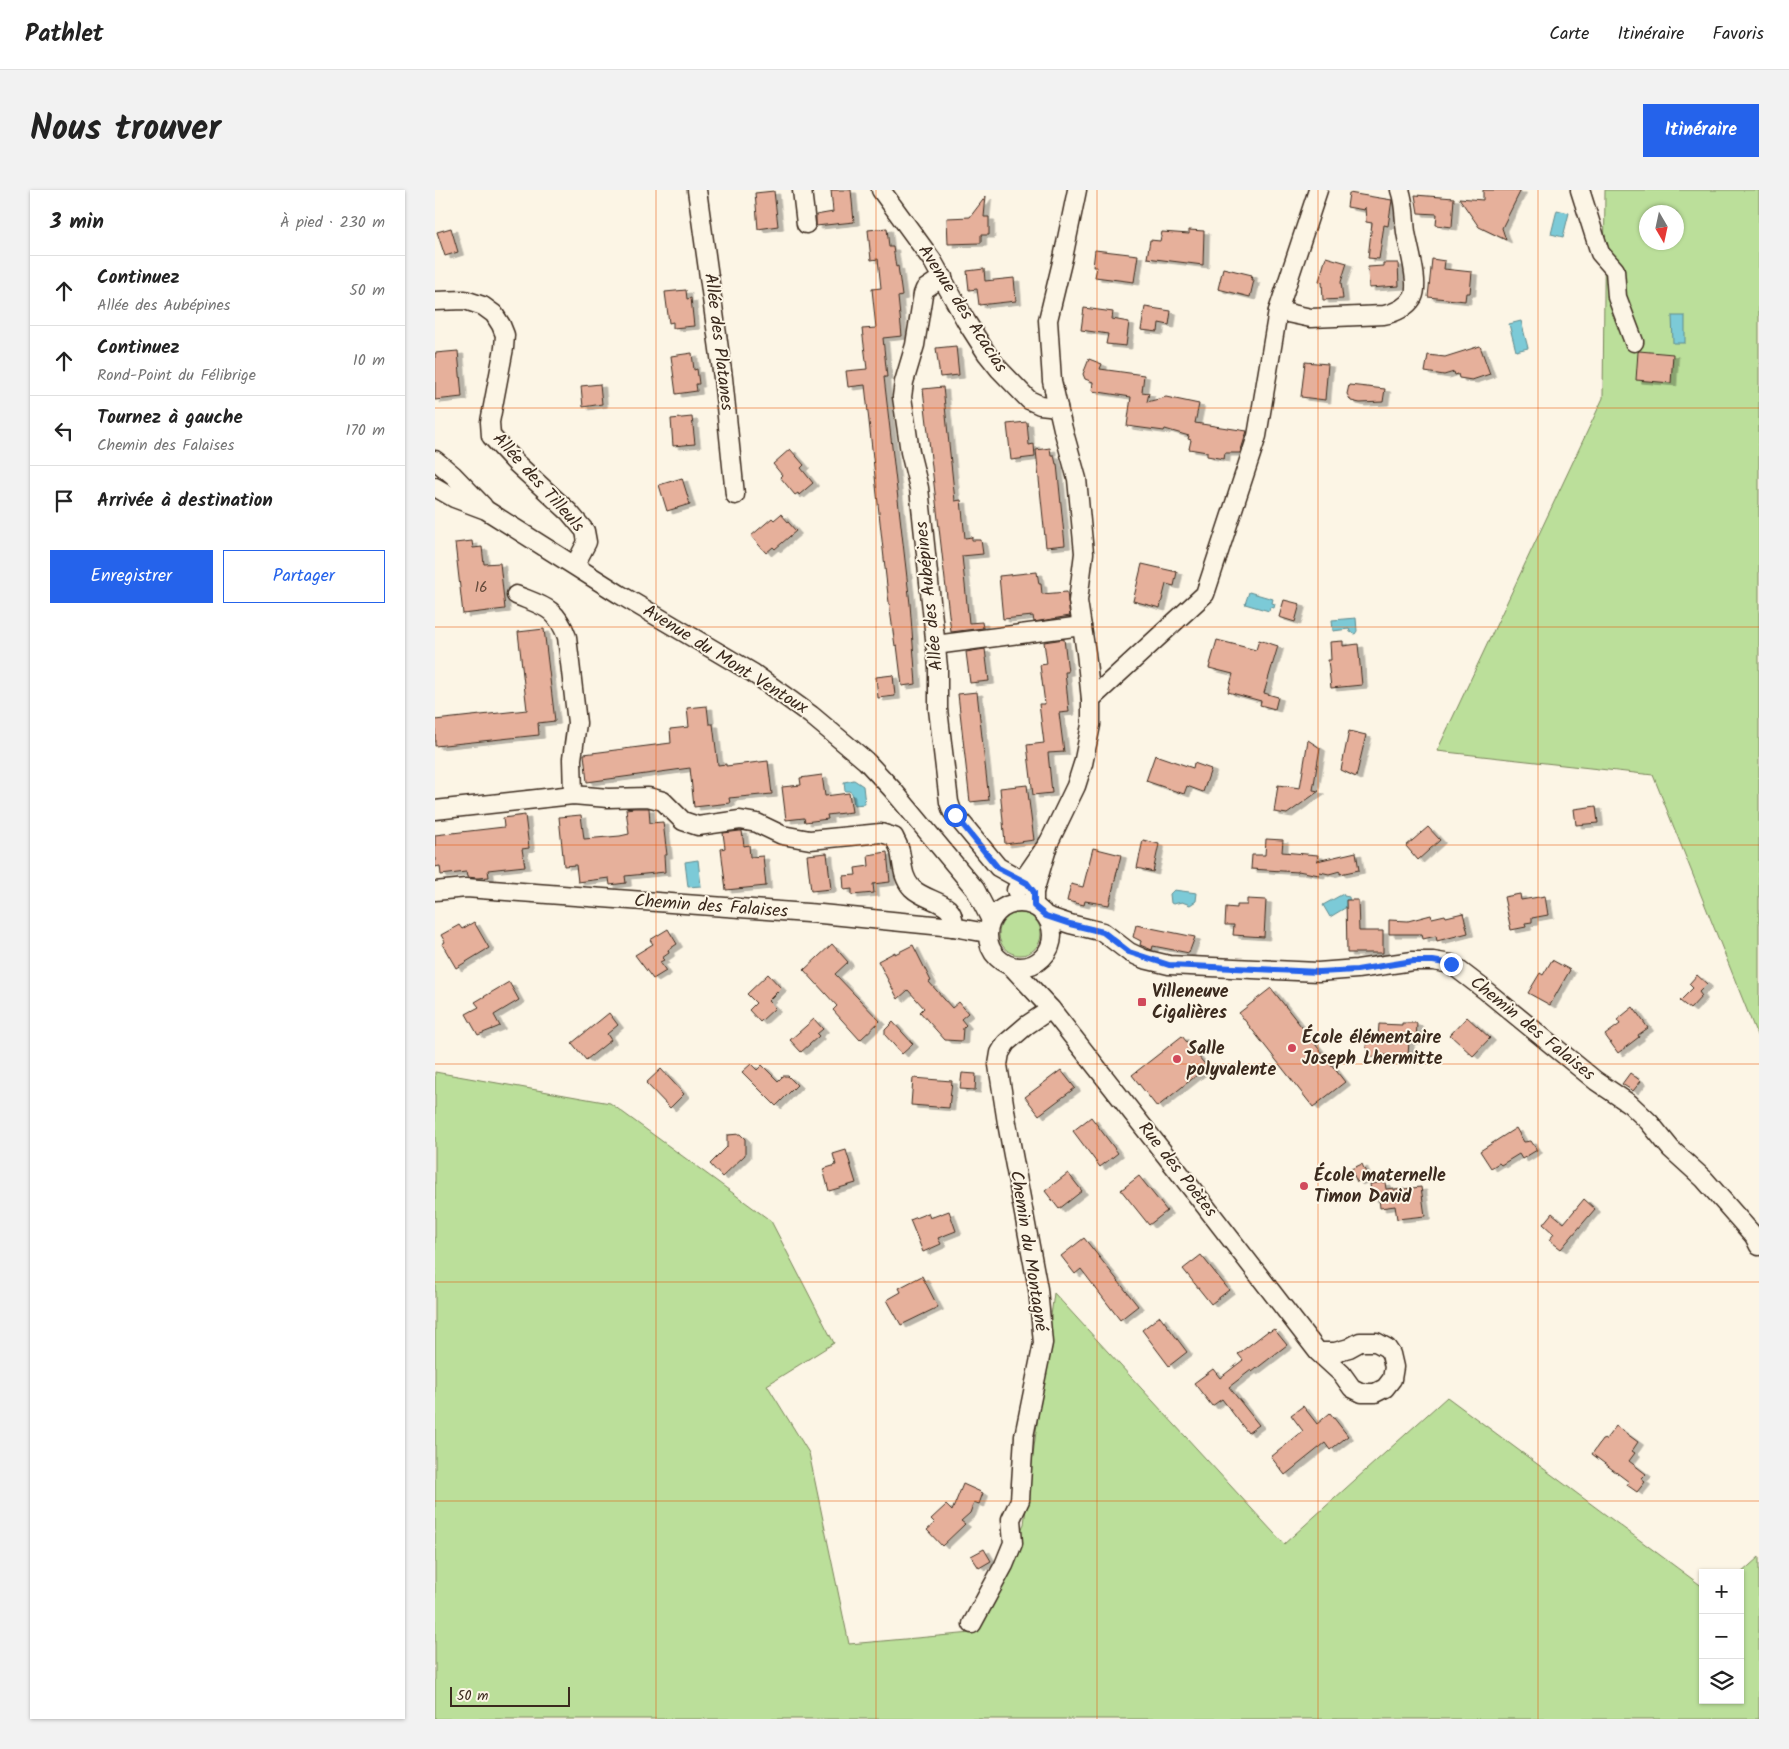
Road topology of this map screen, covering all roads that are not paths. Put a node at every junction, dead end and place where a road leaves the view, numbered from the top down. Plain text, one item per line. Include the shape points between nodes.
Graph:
1 (697, 190) edge
2 (802, 190) edge
3 (881, 190) edge
4 (1077, 190) edge
5 (1319, 190) edge
6 (1399, 190) edge
7 (1580, 190) edge
8 (806, 224) dead end
9 (943, 277) junction
10 (435, 301) edge
11 (1278, 311) junction
12 (1634, 342) dead end
13 (1058, 407) junction
14 (435, 460) edge
15 (435, 487) edge
16 (735, 495) dead end
17 (486, 510) junction
18 (575, 565) junction
19 (515, 596) dead end
20 (1082, 626) junction
21 (935, 645) junction
22 (1091, 699) junction
23 (573, 795) junction
24 (435, 810) edge
25 (435, 890) edge
26 (1034, 898) junction
27 (997, 916) junction
28 (1070, 924) junction
29 (953, 927) junction
30 (1053, 935) junction
31 (1030, 966) junction
32 (1012, 967) junction
33 (1035, 990) junction
34 (1051, 1009) junction
35 (1759, 1246) edge
36 (1318, 1352) dead end
37 (972, 1624) dead end

1 - 16 street, Allée des Platanes via 723,378
2 - 8 street
3 - 9 street, Avenue des Acacias
4 - 13 street via 1048,320 1052,381
5 - 11 street
6 - 11 street via 1404,203 1415,284 1413,296 1404,306 1395,313 1384,315 1311,318
7 - 12 street via 1600,253 1615,270 1617,297
9 - 13 street, Avenue des Acacias via 966,321 1009,381 1029,400
9 - 21 street, Allée des Aubépines via 925,289 923,294 902,397 919,488
10 - 18 street, Allée des Tilleuls via 465,300 483,306 501,325 505,335 504,348 490,422 491,436 585,531 587,542
11 - 22 street via 1257,436 1205,594
13 - 20 street via 1077,479 1083,553 1078,601
14 - 17 street, Avenue du Mont Ventoux
15 - 17 street, Avenue du Mont Ventoux
17 - 18 street, Avenue du Mont Ventoux
18 - 27 street, Avenue du Mont Ventoux via 753,674 840,737 892,789
19 - 23 street via 547,607 562,624 567,637 577,724 571,759
20 - 21 street
20 - 22 street
21 - 26 street, Allée des Aubépines via 950,807 998,868
22 - 26 street via 1091,725 1083,764 1049,842
23 - 24 street
23 - 29 street via 648,797 663,801 683,821 699,826 740,820 757,823 782,835 810,840 881,833 894,837 900,849 904,876 912,888 944,905 953,914
25 - 29 street, Chemin des Falaises via 466,888
26 - 27 street
26 - 27 street, Chemin des Falaises
26 - 28 street, Chemin des Falaises
26 - 30 street via 1051,925
27 - 29 street, Chemin des Falaises
27 - 32 street via 991,951
28 - 30 street
28 - 35 street, Chemin des Falaises via 1103,932 1129,952 1169,965 1319,972 1413,961 1451,964 1596,1081 1630,1104 1703,1179 1754,1236
30 - 31 street via 1048,951
31 - 32 street
31 - 33 street, Rue des Poètes
32 - 33 street, Rue des Poètes
33 - 34 street, Rue des Poètes
34 - 36 street, Rue des Poètes
34 - 37 street, Chemin du Montagné via 1027,1025 1000,1053 1007,1123 1038,1289 1043,1343 1024,1436 1020,1500 1011,1519 1013,1542

